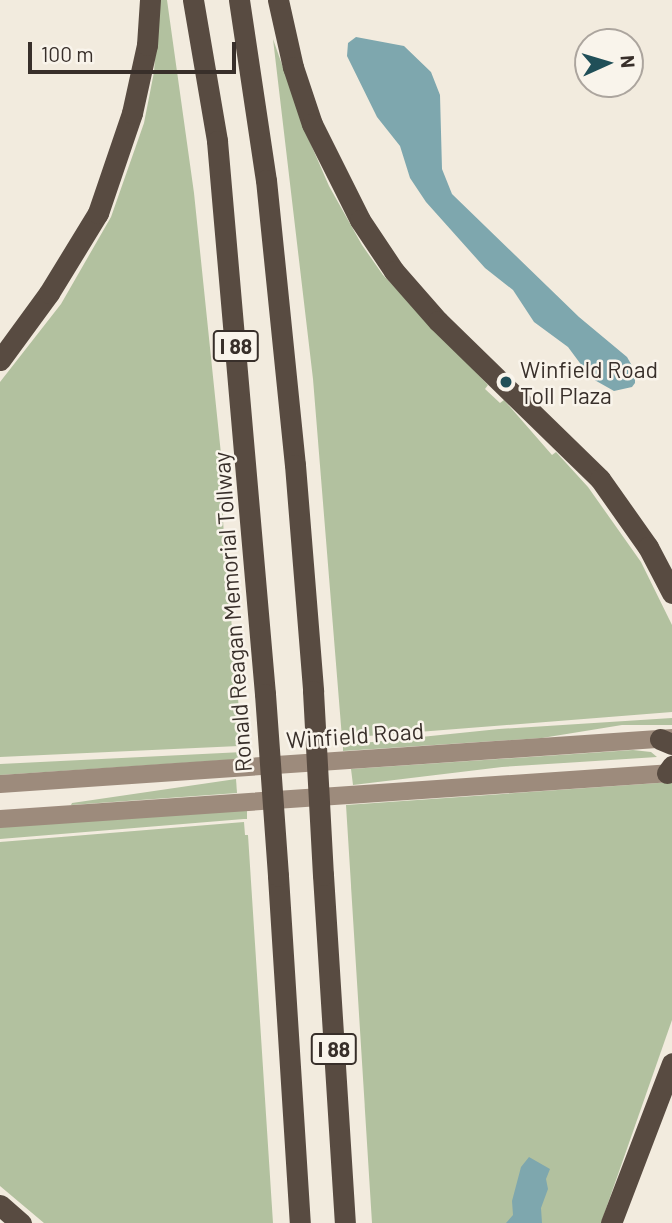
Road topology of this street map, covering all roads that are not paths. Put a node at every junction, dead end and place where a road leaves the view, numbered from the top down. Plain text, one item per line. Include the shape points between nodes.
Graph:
1 (150, 0) edge
2 (193, 0) edge
3 (239, 0) edge
4 (278, 0) edge
5 (0, 360) edge
6 (672, 593) edge
7 (668, 740) edge
8 (670, 771) edge
9 (0, 784) edge
10 (0, 819) edge
11 (672, 1063) edge
12 (0, 1205) edge
13 (21, 1223) edge
14 (300, 1223) edge
15 (345, 1223) edge
16 (611, 1223) edge

1 - 5 highway via 148,45 132,113 98,213 49,293
2 - 14 highway, Ronald Reagan Memorial Tollway / I 88, bridge via 217,141 265,694
3 - 15 highway, I 88, bridge via 266,180 295,465
4 - 6 highway via 312,124 360,220 394,271 438,321 600,479 648,547
7 - 9 main road, Winfield Road
8 - 10 main road
11 - 16 highway
12 - 13 highway

